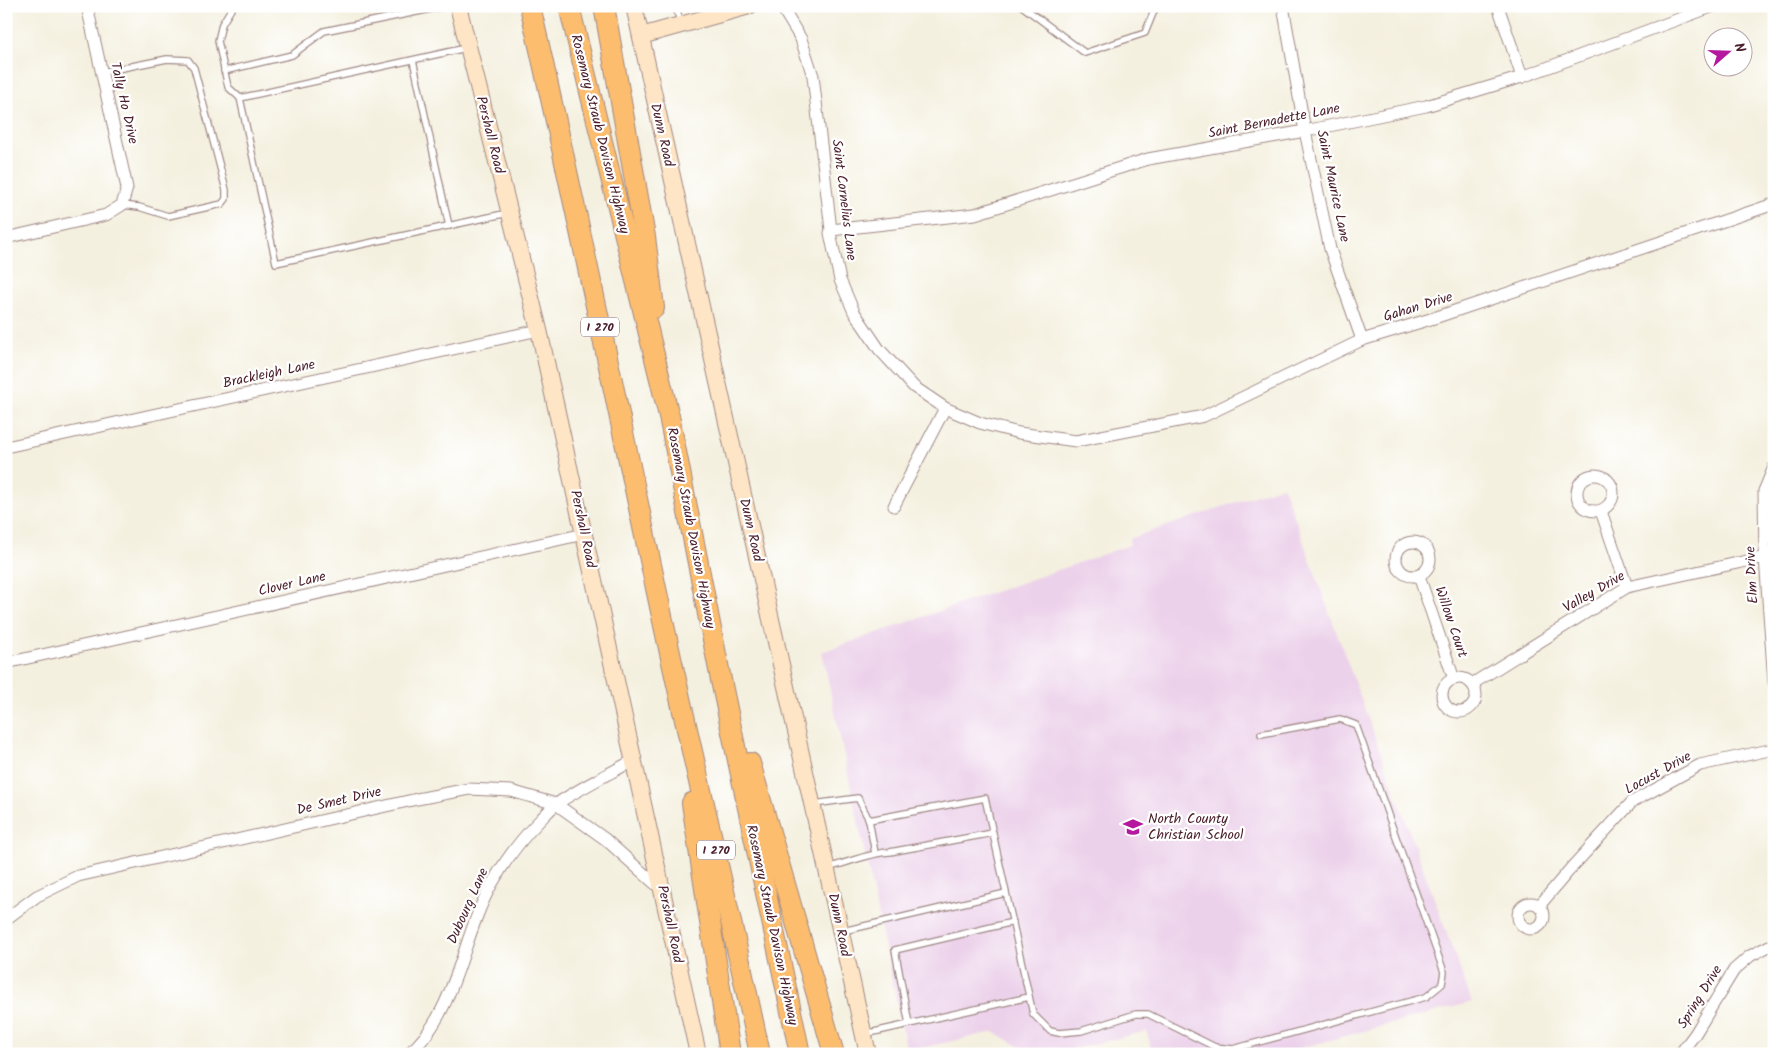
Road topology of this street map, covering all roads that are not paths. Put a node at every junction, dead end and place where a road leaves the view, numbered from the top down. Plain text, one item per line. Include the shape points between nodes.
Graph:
1 (87, 6) edge
2 (446, 6) edge
3 (458, 6) edge
4 (530, 6) edge
5 (569, 6) edge
6 (604, 6) edge
7 (634, 6) edge
8 (676, 6) edge
9 (749, 6) edge
10 (781, 6) edge
11 (1022, 6) edge
12 (1156, 6) edge
13 (1283, 6) edge
14 (1498, 6) edge
15 (232, 7) edge
16 (1707, 7) edge
17 (730, 9) edge
18 (681, 25) junction
19 (640, 36) junction
20 (468, 48) junction
21 (413, 60) junction
22 (224, 71) junction
23 (102, 72) junction
24 (1522, 77) junction
25 (240, 98) junction
26 (1305, 131) junction
27 (1774, 204) edge
28 (122, 206) junction
29 (509, 213) junction
30 (449, 226) junction
31 (831, 230) junction
32 (6, 238) edge
33 (539, 330) junction
34 (1362, 340) junction
35 (945, 408) junction
36 (669, 416) junction
37 (1076, 441) joint
38 (6, 447) edge
39 (1774, 467) edge
40 (894, 506) dead end
41 (1601, 511) dead end
42 (584, 534) junction
43 (1770, 557) edge
44 (1419, 576) dead end
45 (1627, 587) junction
46 (669, 647) junction
47 (6, 663) edge
48 (1454, 679) junction
49 (1774, 683) edge
50 (1472, 684) junction
51 (722, 685) junction
52 (1261, 734) dead end
53 (1774, 748) edge
54 (634, 760) junction
55 (556, 804) junction
56 (812, 804) junction
57 (869, 820) junction
58 (993, 833) junction
59 (875, 853) junction
60 (826, 868) junction
61 (663, 891) junction
62 (1006, 893) junction
63 (1539, 906) dead end
64 (6, 919) edge
65 (1013, 922) junction
66 (840, 931) junction
67 (1774, 946) edge
68 (1029, 997) junction
69 (909, 1024) junction
70 (863, 1034) junction
71 (408, 1054) edge
72 (698, 1054) edge
73 (730, 1054) edge
74 (760, 1054) edge
75 (800, 1054) edge
76 (834, 1054) edge
77 (868, 1054) edge
78 (1680, 1054) edge

1 - 23 street, Tally Ho Drive
2 - 22 lane via 324,31 292,55
3 - 20 street, Pershall Road
4 - 46 highway, I 270
5 - 36 highway, Rosemary Straub Davison Highway / I 270
6 - 36 highway via 645,237
7 - 19 street, Dunn Road
8 - 18 lane
9 - 17 street
10 - 31 street, Saint Cornelius Lane via 801,39 814,76
11 - 12 lane via 1085,52 1145,32
13 - 26 street, Saint Maurice Lane
14 - 24 street
15 - 22 lane via 222,24 218,41
16 - 24 street, Saint Bernadette Lane
17 - 18 street
18 - 19 street
19 - 56 street, Dunn Road
20 - 21 lane
20 - 29 street, Pershall Road
21 - 25 lane
21 - 30 lane
22 - 25 lane via 228,87
23 - 28 street, Tally Ho Drive via 128,188
23 - 28 lane via 167,59 188,60 194,68 226,190 222,204 168,216
24 - 26 street, Saint Bernadette Lane via 1426,106
25 - 30 lane via 276,263
26 - 31 street, Saint Bernadette Lane via 1148,159 975,214
26 - 34 street, Saint Maurice Lane via 1330,249
27 - 34 street, Gahan Drive
28 - 32 street via 106,215
29 - 30 lane
29 - 33 street, Pershall Road
31 - 35 street, Saint Cornelius Lane via 840,280 854,312 879,349 914,387
33 - 38 street, Brackleigh Lane
33 - 42 street, Pershall Road
34 - 37 street, Gahan Drive via 1204,416
35 - 37 street, Saint Cornelius Lane via 980,423
35 - 40 street
36 - 51 highway, Rosemary Straub Davison Highway / I 270
39 - 43 street, Elm Drive via 1764,490
41 - 45 street
42 - 47 street, Clover Lane
42 - 54 street, Pershall Road
43 - 45 street, Valley Drive
43 - 49 street, Elm Drive
44 - 48 street, Willow Court
45 - 50 street, Valley Drive
46 - 73 highway
46 - 74 highway, I 270
48 - 50 street via 1460,678
48 - 50 street via 1444,687 1443,700 1451,710 1464,711 1474,702 1476,696
51 - 75 highway, Rosemary Straub Davison Highway / I 270
51 - 76 highway via 737,717
52 - 68 lane via 1340,719 1356,725 1444,972 1442,984 1426,997 1233,1049 1215,1047 1148,1014 1136,1014 1081,1031 1050,1031 1033,1014
53 - 63 street, Locust Drive via 1700,765 1632,802
54 - 55 street, Dubourg Lane
54 - 61 street, Pershall Road
55 - 61 street, De Smet Drive via 605,839
55 - 64 street, De Smet Drive via 511,791 469,789 417,799 78,876 37,896
55 - 71 street, Dubourg Lane via 523,837 492,883 451,990 429,1030
56 - 57 lane via 858,798
56 - 60 street, Dunn Road
57 - 58 lane via 985,798
57 - 59 lane
58 - 59 lane
58 - 62 lane
59 - 60 lane
60 - 66 street, Dunn Road
61 - 72 street, Pershall Road
62 - 65 lane
62 - 66 lane
65 - 68 lane
65 - 69 lane via 895,950
66 - 70 street, Dunn Road
67 - 78 street, Spring Drive via 1750,956 1734,970 1696,1034
68 - 69 lane
69 - 70 lane
70 - 77 street, Dunn Road

